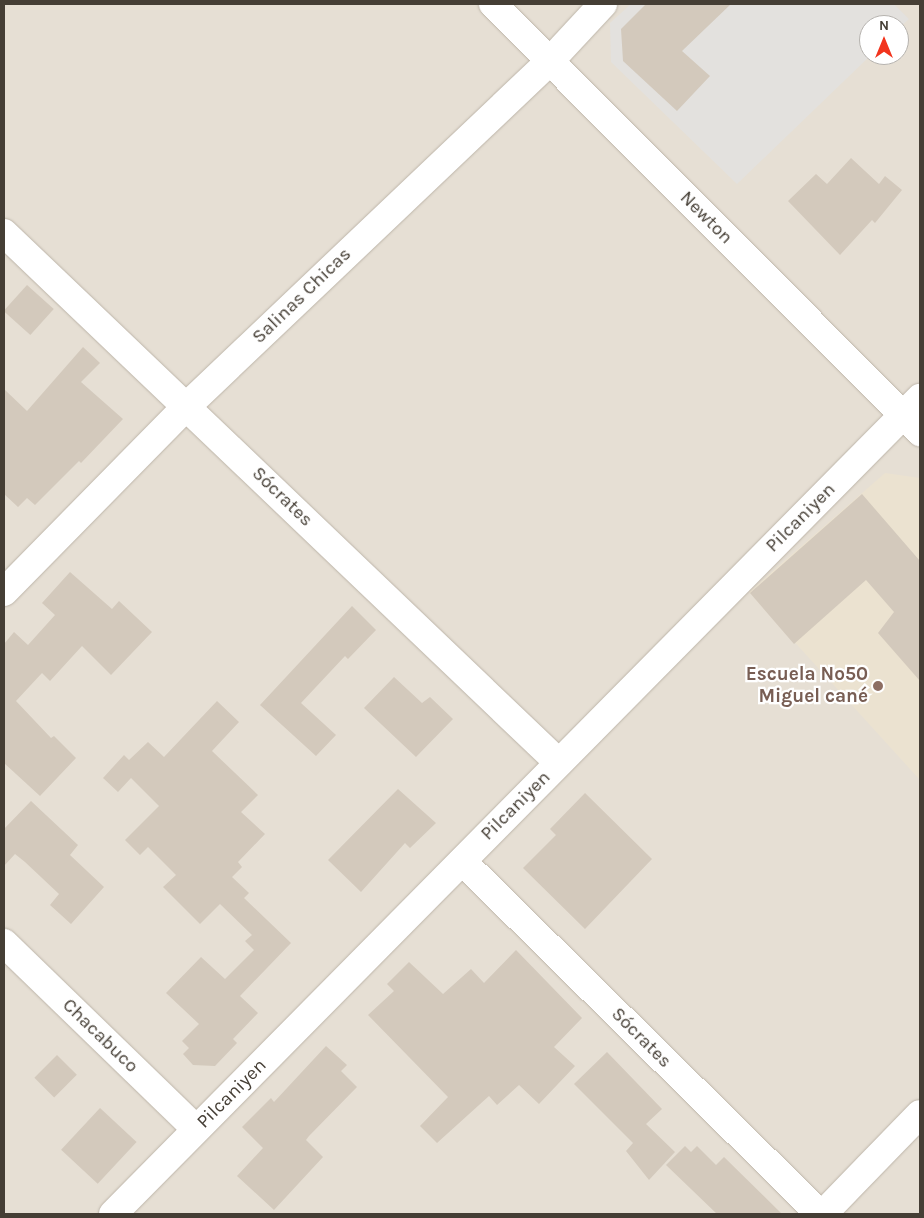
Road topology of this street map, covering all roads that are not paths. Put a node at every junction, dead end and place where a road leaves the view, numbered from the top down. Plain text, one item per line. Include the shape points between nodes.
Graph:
1 (492, 4) edge
2 (604, 4) edge
3 (550, 60) junction
4 (4, 233) edge
5 (187, 406) junction
6 (915, 415) edge
7 (4, 592) edge
8 (559, 763) junction
9 (462, 861) junction
10 (4, 943) edge
11 (920, 1114) edge
12 (196, 1130) junction
13 (112, 1214) edge
14 (822, 1214) edge

1 - 3 street, Newton
2 - 3 street, Salinas Chicas
3 - 5 street, Salinas Chicas
3 - 6 street, Newton
4 - 5 street, Sócrates
5 - 7 street, Salinas Chicas
5 - 8 street, Sócrates
6 - 8 street, Pilcaniyen
8 - 9 street, Pilcaniyen
9 - 12 street, Pilcaniyen
9 - 14 street, Sócrates
10 - 12 street, Chacabuco
11 - 14 street
12 - 13 street, Pilcaniyen

